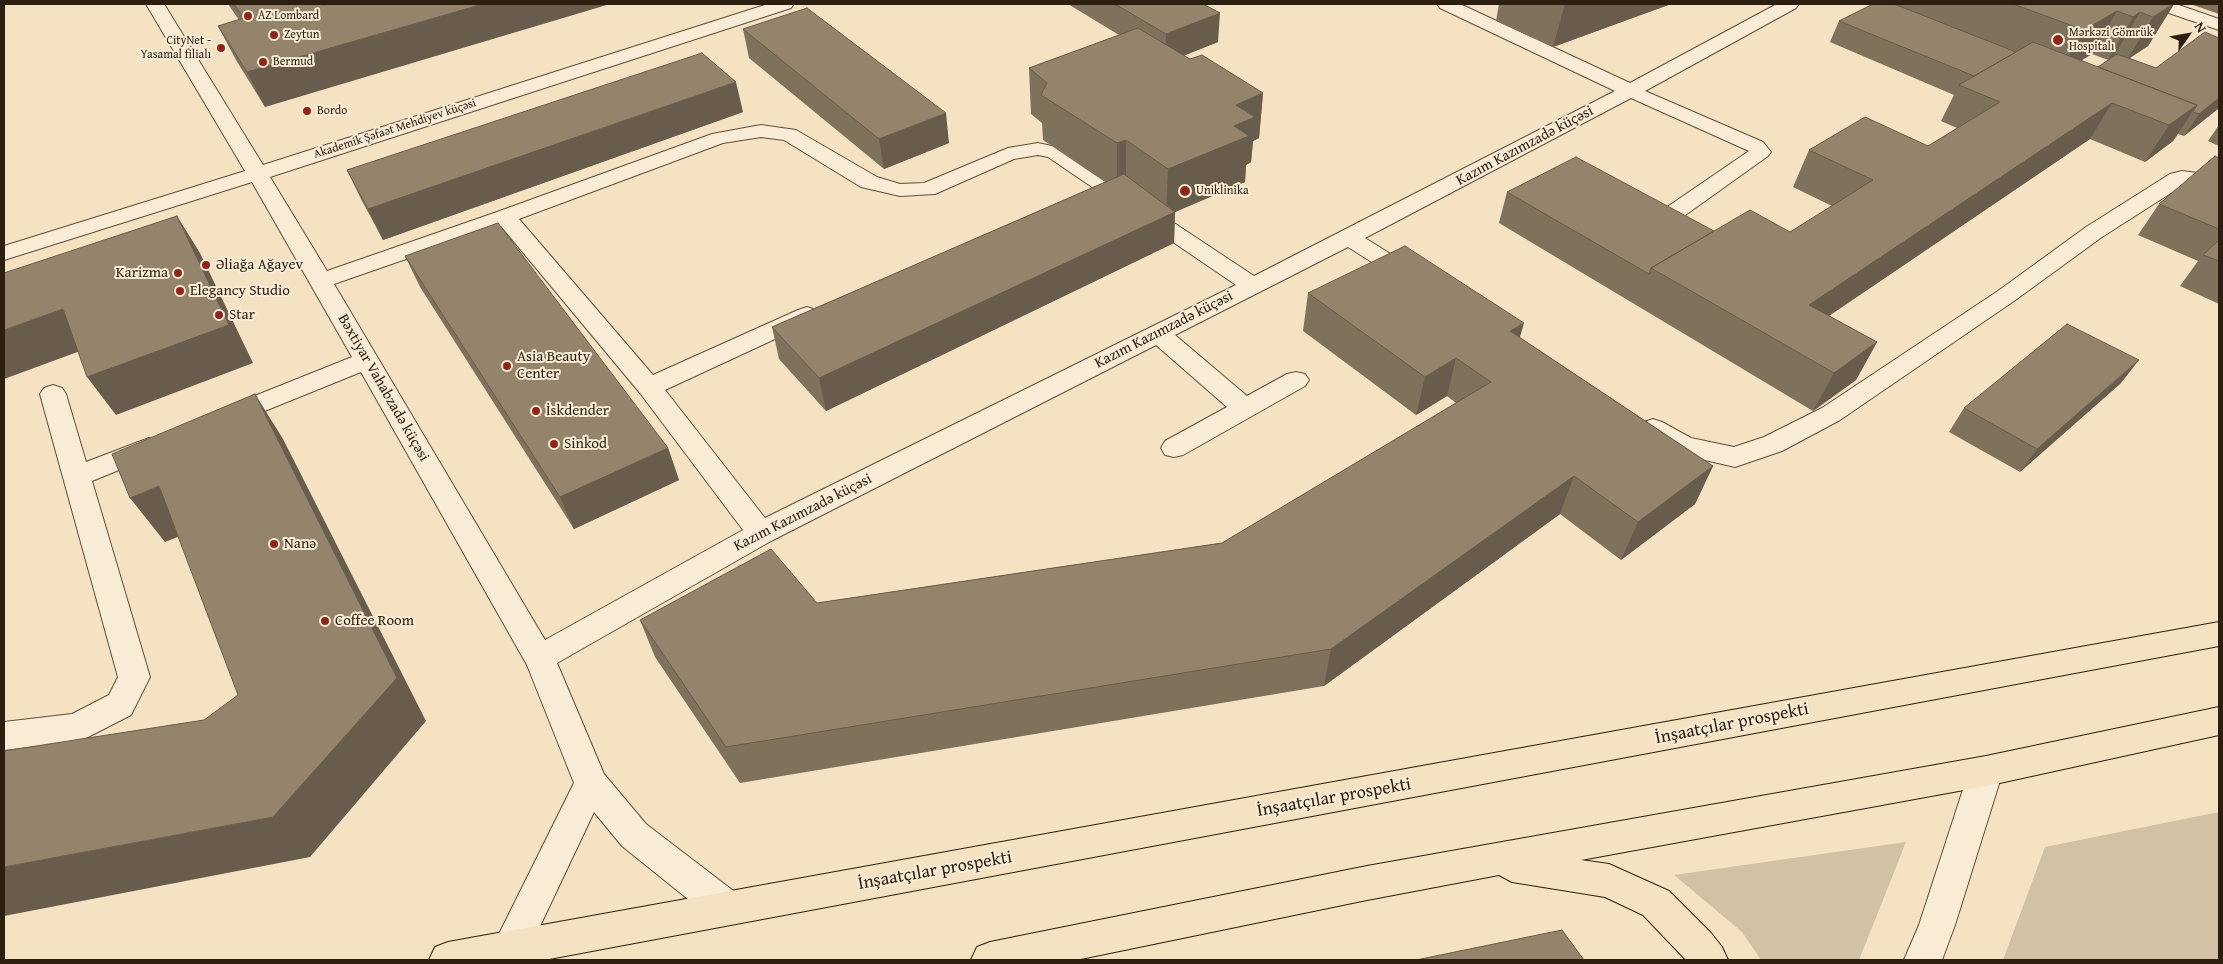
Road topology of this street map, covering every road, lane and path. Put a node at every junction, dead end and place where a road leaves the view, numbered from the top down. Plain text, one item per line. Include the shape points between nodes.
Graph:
1 (154, 4) edge
2 (785, 4) edge
3 (1446, 4) edge
4 (1790, 4) edge
5 (2160, 4) edge
6 (743, 9) edge
7 (2219, 25) edge
8 (1630, 91) junction
9 (257, 174) junction
10 (2219, 190) edge
11 (505, 217) junction
12 (1662, 221) edge
13 (1349, 238) junction
14 (4, 253) edge
15 (321, 282) junction
16 (1253, 286) junction
17 (1433, 290) edge
18 (829, 304) edge
19 (1158, 334) junction
20 (366, 360) junction
21 (1296, 380) dead end
22 (649, 387) junction
23 (53, 394) dead end
24 (1245, 409) junction
25 (1634, 416) edge
26 (203, 426) edge
27 (167, 440) edge
28 (1174, 448) dead end
29 (76, 477) junction
30 (761, 532) junction
31 (2219, 634) edge
32 (539, 658) junction
33 (2219, 721) edge
34 (4, 736) edge
35 (1986, 771) junction
36 (590, 783) junction
37 (1483, 863) junction
38 (727, 908) junction
39 (511, 948) junction
40 (448, 960) edge
41 (990, 960) edge
42 (1709, 960) edge
43 (1924, 960) edge

1 - 9 street, Bəxtiyar Vahabzadə küçəsi
2 - 6 street, Akademik Şəfaət Mehdiyev küçəsi
3 - 8 street
4 - 8 street, Kazım Kazımzadə küçəsi
5 - 7 street
6 - 9 street, Akademik Şəfaət Mehdiyev küçəsi
8 - 12 street via 1756,146 1761,152
8 - 13 street, Kazım Kazımzadə küçəsi
9 - 14 street, Akademik Şəfaət Mehdiyev küçəsi
9 - 15 street, Bəxtiyar Vahabzadə küçəsi
10 - 25 street via 2190,178 2178,179 2094,232 2006,296 1831,414 1773,444 1735,457 1684,446
11 - 15 street
11 - 16 street via 719,138 761,131 789,134 869,182 900,190 927,189 1008,154 1038,149 1054,152
11 - 22 street
13 - 16 street, Kazım Kazımzadə küçəsi
13 - 17 street
15 - 20 street, Bəxtiyar Vahabzadə küçəsi
16 - 19 street, Kazım Kazımzadə küçəsi
18 - 22 street
19 - 24 street
19 - 30 street, Kazım Kazımzadə küçəsi
20 - 26 street
20 - 32 street, Bəxtiyar Vahabzadə küçəsi
21 - 24 street
22 - 30 street
23 - 29 street
24 - 28 street
27 - 29 street
29 - 34 street via 134,677 120,705 77,727
30 - 32 street, Kazım Kazımzadə küçəsi
31 - 38 main road, İnşaatçılar prospekti
32 - 36 street, Bəxtiyar Vahabzadə küçəsi
33 - 35 main road
35 - 37 main road
35 - 43 street
36 - 38 street, Bəxtiyar Vahabzadə küçəsi via 634,835
36 - 39 street
37 - 41 main road via 1367,883
37 - 42 main road via 1564,872 1609,881 1656,903
38 - 39 main road, İnşaatçılar prospekti
39 - 40 main road, İnşaatçılar prospekti

